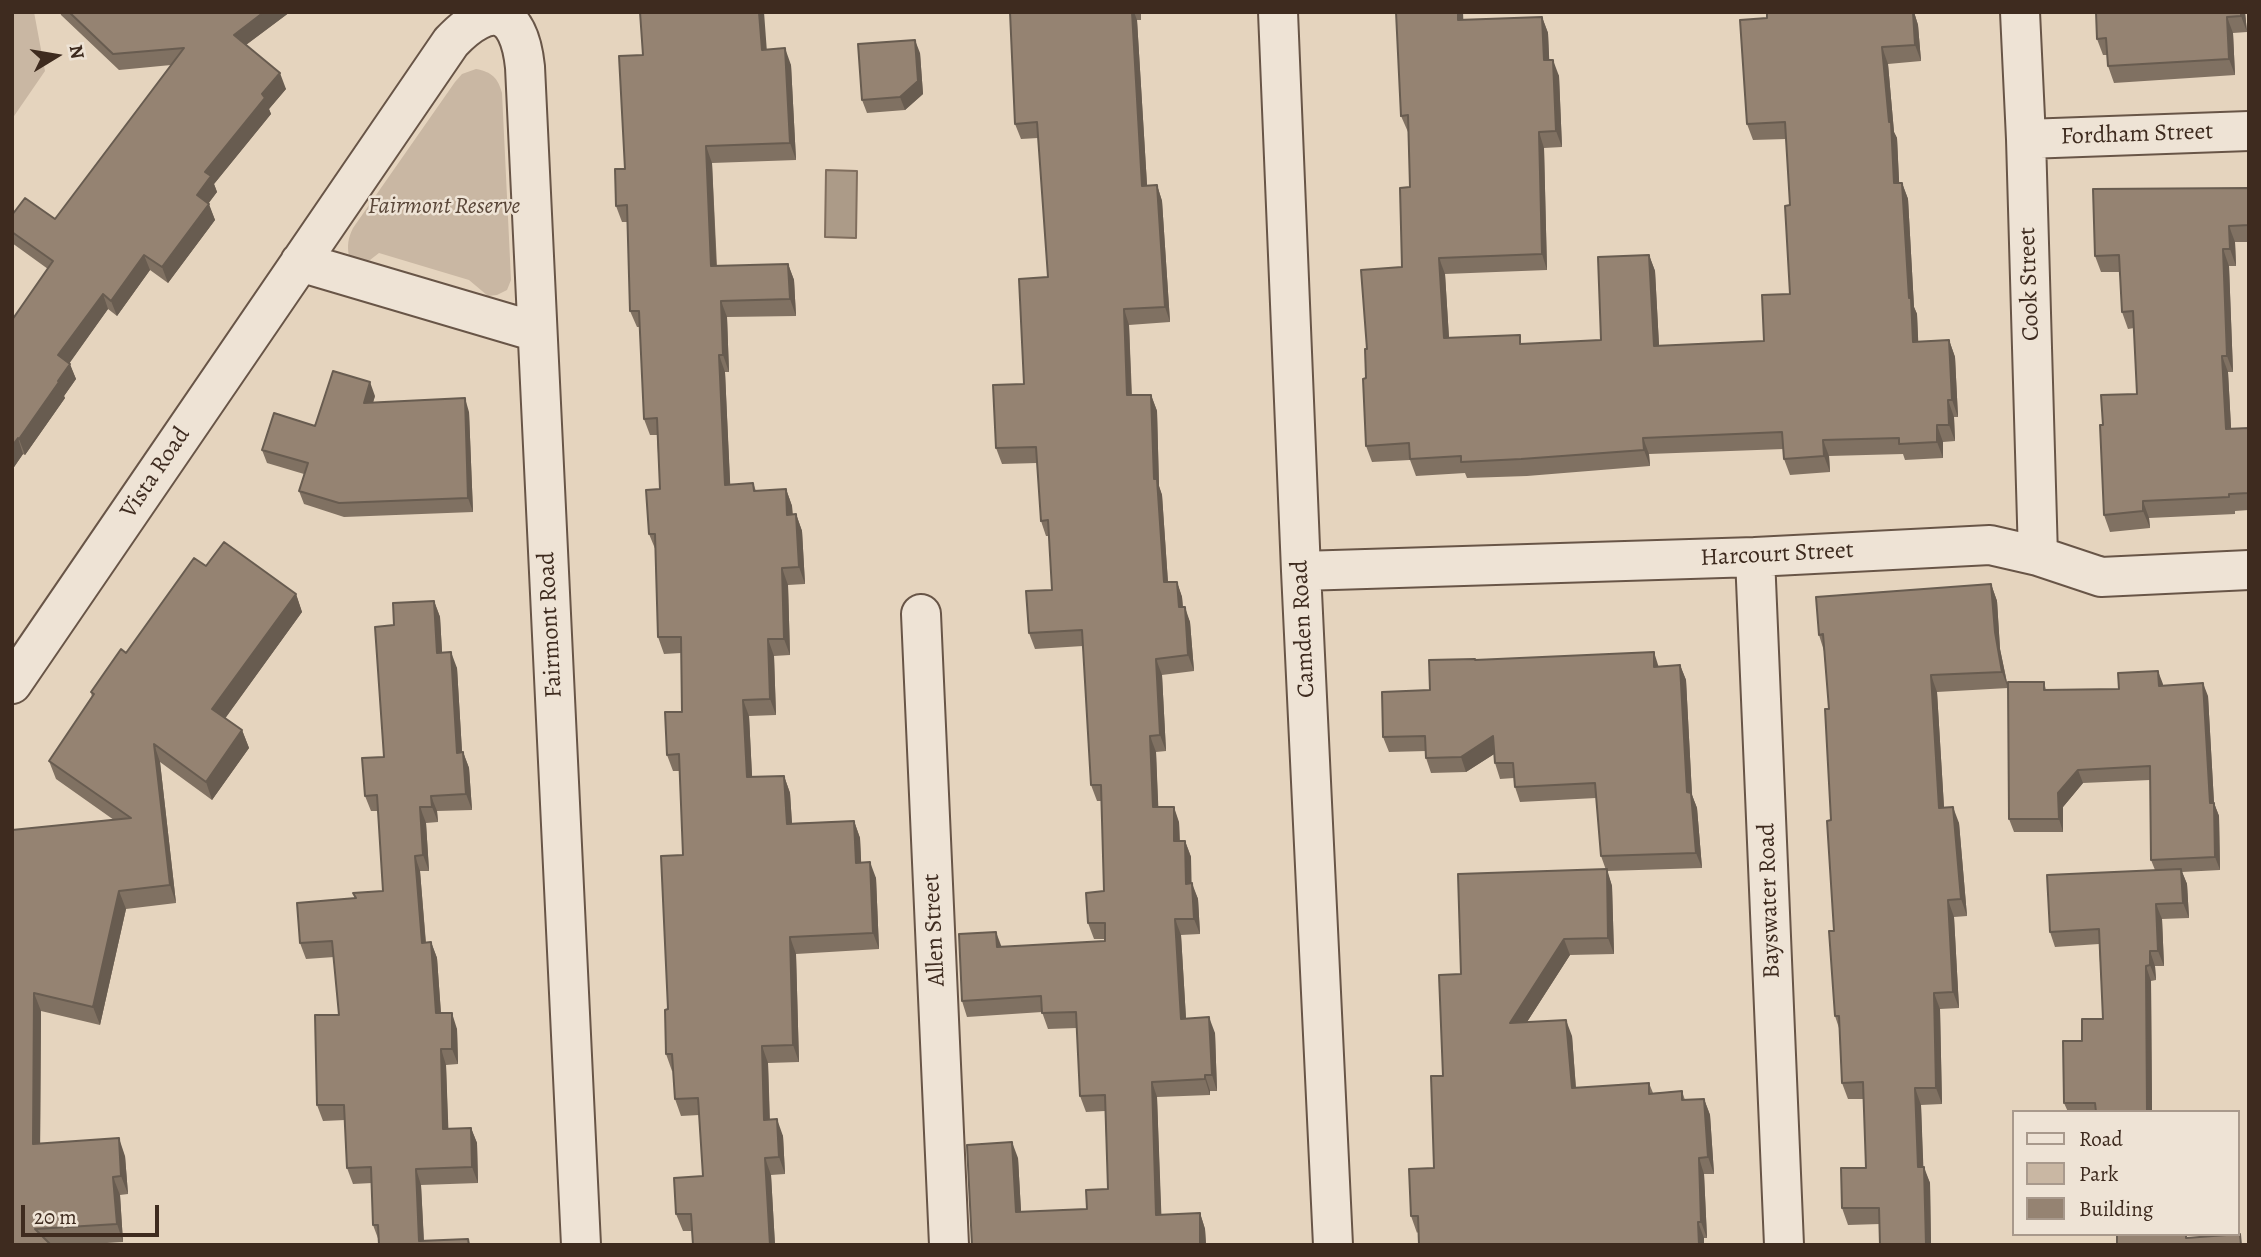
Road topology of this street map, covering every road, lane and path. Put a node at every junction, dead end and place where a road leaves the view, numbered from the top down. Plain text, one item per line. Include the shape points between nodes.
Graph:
1 (1278, 12) edge
2 (2020, 12) edge
3 (500, 14) edge
4 (2249, 131) edge
5 (2026, 139) junction
6 (300, 262) junction
7 (537, 332) junction
8 (2038, 556) junction
9 (1755, 557) junction
10 (2249, 570) edge
11 (1301, 571) junction
12 (921, 614) dead end
13 (12, 684) edge
14 (581, 1245) edge
15 (949, 1245) edge
16 (1333, 1245) edge
17 (1784, 1245) edge

1 - 11 street, Camden Road
2 - 5 street, Cook Street
3 - 6 street, Vista Road via 474,20 451,42
3 - 7 street, Fairmont Road via 514,25 524,53
4 - 5 street, Fordham Street
5 - 8 street, Cook Street
6 - 7 street
6 - 13 street, Vista Road
7 - 14 street, Fairmont Road
8 - 9 street, Harcourt Street via 1990,545
8 - 10 street, Harcourt Street via 2101,577
9 - 11 street, Harcourt Street
9 - 17 street, Bayswater Road
11 - 16 street, Camden Road
12 - 15 street, Allen Street

